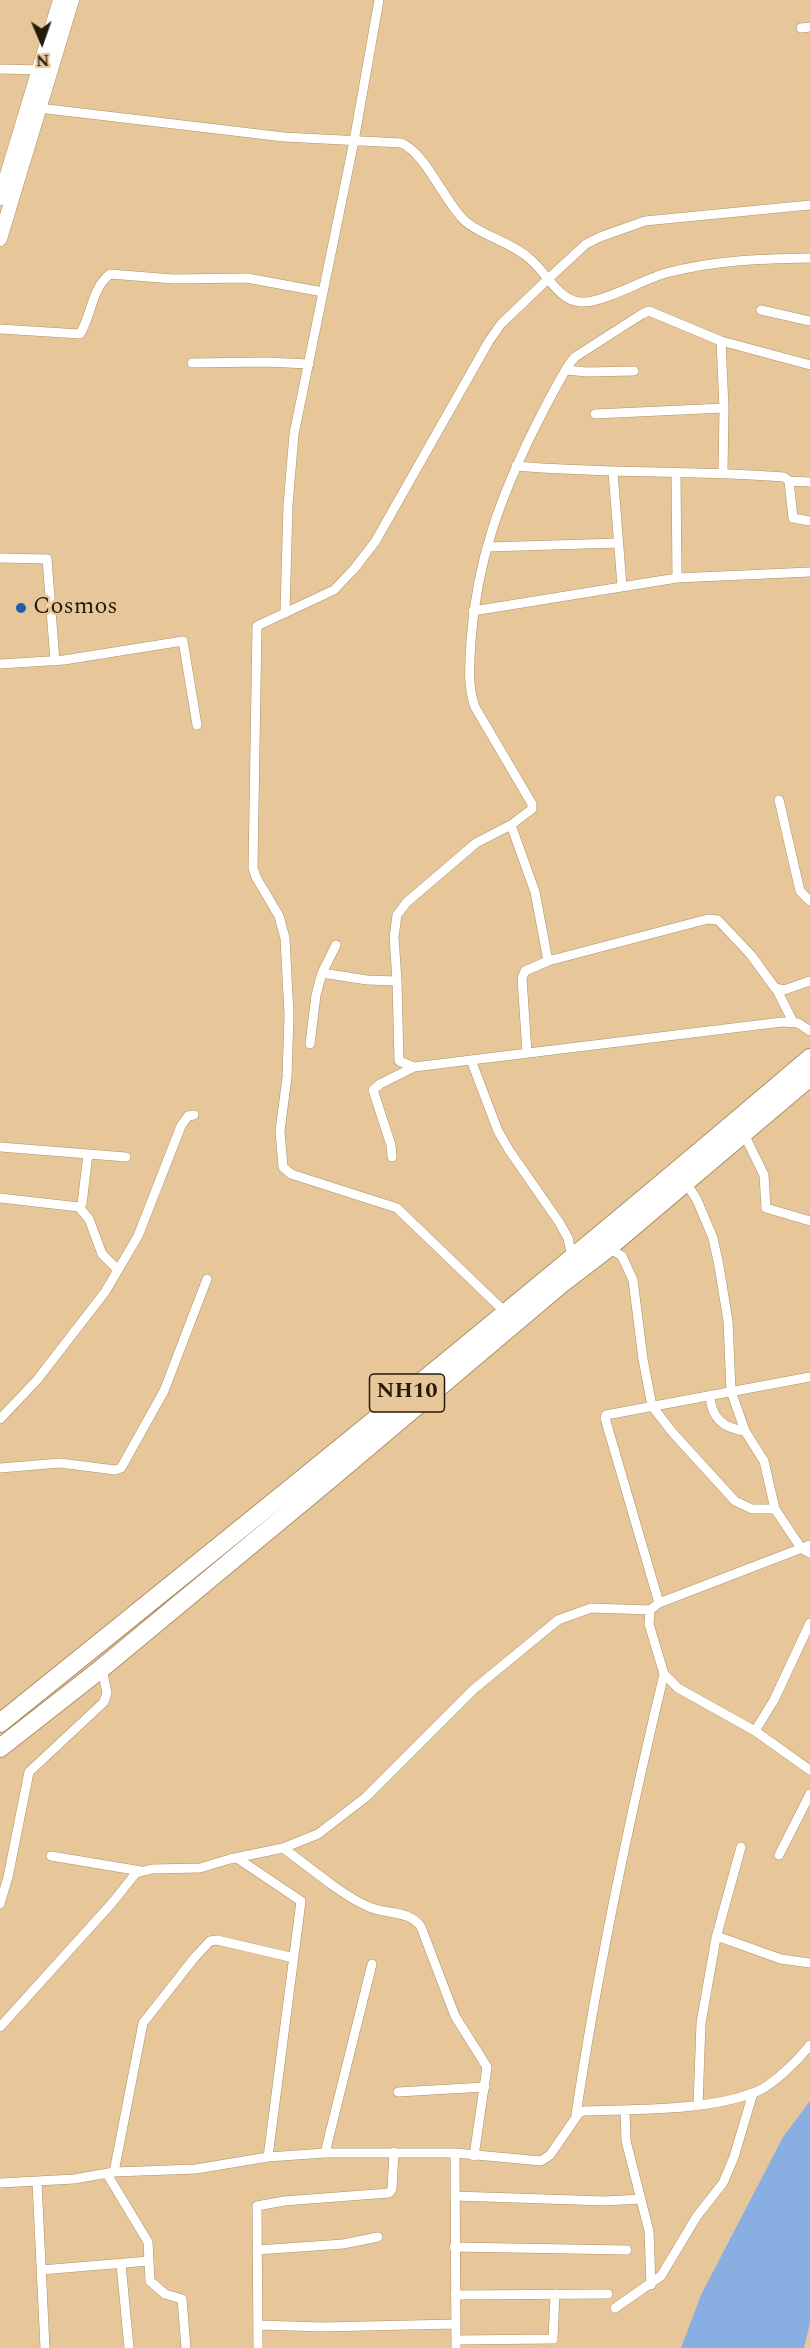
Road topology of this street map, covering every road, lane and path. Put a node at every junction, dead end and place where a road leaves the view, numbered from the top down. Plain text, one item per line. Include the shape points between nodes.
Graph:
1 (60, 0) edge
2 (72, 0) edge
3 (379, 0) edge
4 (0, 69) edge
5 (44, 70) junction
6 (39, 108) junction
7 (354, 141) junction
8 (0, 198) edge
9 (810, 205) edge
10 (0, 237) edge
11 (810, 258) edge
12 (548, 279) junction
13 (323, 292) junction
14 (761, 310) dead end
15 (810, 321) edge
16 (0, 329) edge
17 (721, 341) junction
18 (192, 363) dead end
19 (309, 364) junction
20 (810, 365) edge
21 (566, 370) junction
22 (634, 371) dead end
23 (724, 408) junction
24 (596, 414) dead end
25 (516, 466) junction
26 (613, 472) junction
27 (676, 472) junction
28 (723, 472) junction
29 (789, 481) junction
30 (810, 482) edge
31 (810, 521) edge
32 (618, 543) junction
33 (488, 547) junction
34 (0, 558) edge
35 (810, 572) edge
36 (677, 578) junction
37 (622, 586) junction
38 (285, 611) junction
39 (473, 611) junction
40 (55, 661) junction
41 (0, 664) edge
42 (197, 725) dead end
43 (779, 800) dead end
44 (511, 825) junction
45 (810, 901) edge
46 (336, 945) dead end
47 (548, 961) junction
48 (322, 973) junction
49 (397, 981) junction
50 (810, 981) edge
51 (777, 990) junction
52 (793, 1022) junction
53 (810, 1031) edge
54 (310, 1044) dead end
55 (527, 1053) junction
56 (810, 1058) edge
57 (471, 1060) junction
58 (414, 1067) junction
59 (810, 1077) edge
60 (194, 1115) dead end
61 (743, 1132) junction
62 (0, 1147) edge
63 (88, 1154) junction
64 (126, 1157) dead end
65 (392, 1157) dead end
66 (685, 1180) junction
67 (0, 1198) edge
68 (80, 1207) junction
69 (810, 1221) edge
70 (602, 1243) junction
71 (572, 1257) junction
72 (118, 1270) junction
73 (207, 1279) dead end
74 (504, 1312) junction
75 (810, 1377) edge
76 (731, 1391) junction
77 (710, 1395) junction
78 (652, 1406) junction
79 (0, 1419) edge
80 (745, 1431) junction
81 (0, 1468) edge
82 (775, 1509) junction
83 (807, 1549) edge
84 (659, 1603) junction
85 (650, 1610) junction
86 (810, 1623) edge
87 (102, 1668) junction
88 (664, 1674) junction
89 (0, 1723) edge
90 (755, 1731) junction
91 (0, 1748) edge
92 (809, 1767) edge
93 (810, 1794) edge
94 (741, 1847) dead end
95 (283, 1848) junction
96 (779, 1855) dead end
97 (51, 1856) dead end
98 (237, 1858) junction
99 (141, 1871) junction
100 (0, 1904) edge
101 (716, 1938) junction
102 (294, 1958) junction
103 (810, 1963) edge
104 (372, 1964) dead end
105 (0, 2027) edge
106 (810, 2046) edge
107 (484, 2087) junction
108 (398, 2092) dead end
109 (753, 2093) junction
110 (698, 2105) junction
111 (625, 2110) junction
112 (576, 2115) junction
113 (394, 2152) junction
114 (325, 2153) junction
115 (455, 2153) junction
116 (474, 2156) junction
117 (268, 2157) junction
118 (111, 2173) junction
119 (37, 2182) junction
120 (0, 2183) edge
121 (455, 2196) junction
122 (641, 2199) junction
123 (378, 2237) dead end
124 (454, 2247) junction
125 (257, 2250) junction
126 (627, 2250) dead end
127 (149, 2261) junction
128 (121, 2264) junction
129 (41, 2270) junction
130 (651, 2285) junction
131 (555, 2294) junction
132 (608, 2294) dead end
133 (455, 2295) junction
134 (615, 2308) dead end
135 (455, 2324) junction
136 (258, 2325) junction
137 (456, 2344) edge
138 (45, 2348) edge
139 (129, 2348) edge
140 (186, 2348) edge
141 (258, 2348) edge

1 - 5 main road
2 - 5 main road
3 - 7 street
4 - 5 street
5 - 6 main road
5 - 8 main road
6 - 7 street via 274,136
6 - 10 main road
7 - 12 street via 396,142 411,148 464,220 522,252
7 - 13 street
9 - 12 street via 645,221 586,244
11 - 12 street via 710,262 584,302 570,300
12 - 38 street via 501,324 489,341 375,542 354,569 334,590
13 - 16 street via 247,278 173,279 110,274 94,295 80,334
13 - 19 street
14 - 15 street
17 - 20 street
17 - 21 street via 647,311 575,357
17 - 23 street
18 - 19 street
19 - 38 street via 290,471
21 - 22 street
21 - 25 street
23 - 24 street
23 - 28 street
25 - 26 street
25 - 33 street via 497,510
26 - 27 street
26 - 32 street
27 - 28 street
27 - 36 street
28 - 29 street via 784,477
29 - 30 street
29 - 31 street via 793,518
32 - 33 street
32 - 37 street
33 - 39 street
34 - 40 street via 47,560
35 - 36 street
36 - 37 street
37 - 39 street
38 - 74 street via 257,626 253,773 254,872 279,916 285,938 289,1015 280,1131 283,1167 291,1174 397,1208
39 - 44 street via 469,672 472,699 532,806 531,812
40 - 41 street
40 - 42 street via 183,641
43 - 45 street via 800,891
44 - 47 street via 535,892
44 - 49 street via 476,843 397,915
46 - 48 street
47 - 51 street via 714,919 751,955
47 - 55 street via 523,975
48 - 49 street
48 - 54 street
49 - 58 street via 399,1060
50 - 51 street
51 - 52 street
52 - 53 street
52 - 55 street
55 - 57 street
56 - 70 highway, NH10
57 - 58 street
57 - 71 street via 498,1131 559,1222
58 - 65 street via 373,1090
59 - 61 highway
60 - 72 street via 188,1116 181,1126 138,1236
61 - 66 highway
61 - 69 street via 764,1174 766,1208
62 - 63 street
63 - 64 street
63 - 68 street
66 - 70 highway
66 - 76 street via 709,1228 726,1296
67 - 68 street
68 - 72 street via 102,1254
70 - 71 highway, NH10
70 - 78 street via 622,1256 633,1280
70 - 87 highway via 561,1284
71 - 74 highway, NH10
72 - 79 street via 37,1380
73 - 81 street via 164,1390 119,1469 60,1463
74 - 89 highway, NH10
75 - 76 street
76 - 77 street
76 - 80 street
77 - 78 street
77 - 80 street via 710,1408 722,1422 730,1429
78 - 82 street via 735,1501 752,1509
78 - 84 street via 608,1414 605,1418
80 - 82 street via 764,1461
82 - 83 street
83 - 84 street
84 - 85 street
85 - 88 street via 649,1624
85 - 95 street via 591,1608 558,1620 474,1689 342,1818 318,1834
86 - 90 street
87 - 91 highway
87 - 100 street via 107,1693 104,1702 29,1772
88 - 90 street via 678,1688
88 - 112 street via 632,1811
90 - 92 street
93 - 96 street
94 - 101 street
95 - 98 street
95 - 107 street via 367,1907 417,1921 455,2016 485,2062
97 - 99 street
98 - 99 street via 200,1868
98 - 102 street via 301,1899
99 - 105 street
101 - 103 street via 784,1960
101 - 110 street via 702,2023
102 - 117 street
102 - 118 street via 217,1940 210,1941 195,1957 143,2023
104 - 114 street
106 - 109 street via 766,2087
107 - 108 street
107 - 116 street
109 - 110 street
109 - 130 street via 723,2183
110 - 111 street
111 - 112 street via 584,2111
111 - 122 street via 626,2141
112 - 116 street via 550,2155 541,2161
113 - 114 street
113 - 115 street
113 - 125 street via 389,2193 259,2204
114 - 117 street
115 - 116 street
115 - 121 street
117 - 118 street via 196,2169
118 - 119 street
118 - 127 street via 148,2242
119 - 120 street
119 - 129 street
121 - 122 street
121 - 124 street
122 - 130 street via 649,2235
123 - 125 street via 343,2244
124 - 126 street
124 - 133 street
125 - 136 street
127 - 128 street
127 - 140 street via 151,2282 165,2294 182,2299
128 - 129 street
128 - 139 street
129 - 138 street
130 - 134 street
131 - 132 street
131 - 133 street
131 - 137 street via 553,2339
133 - 135 street
135 - 136 street
135 - 137 street
136 - 141 street

